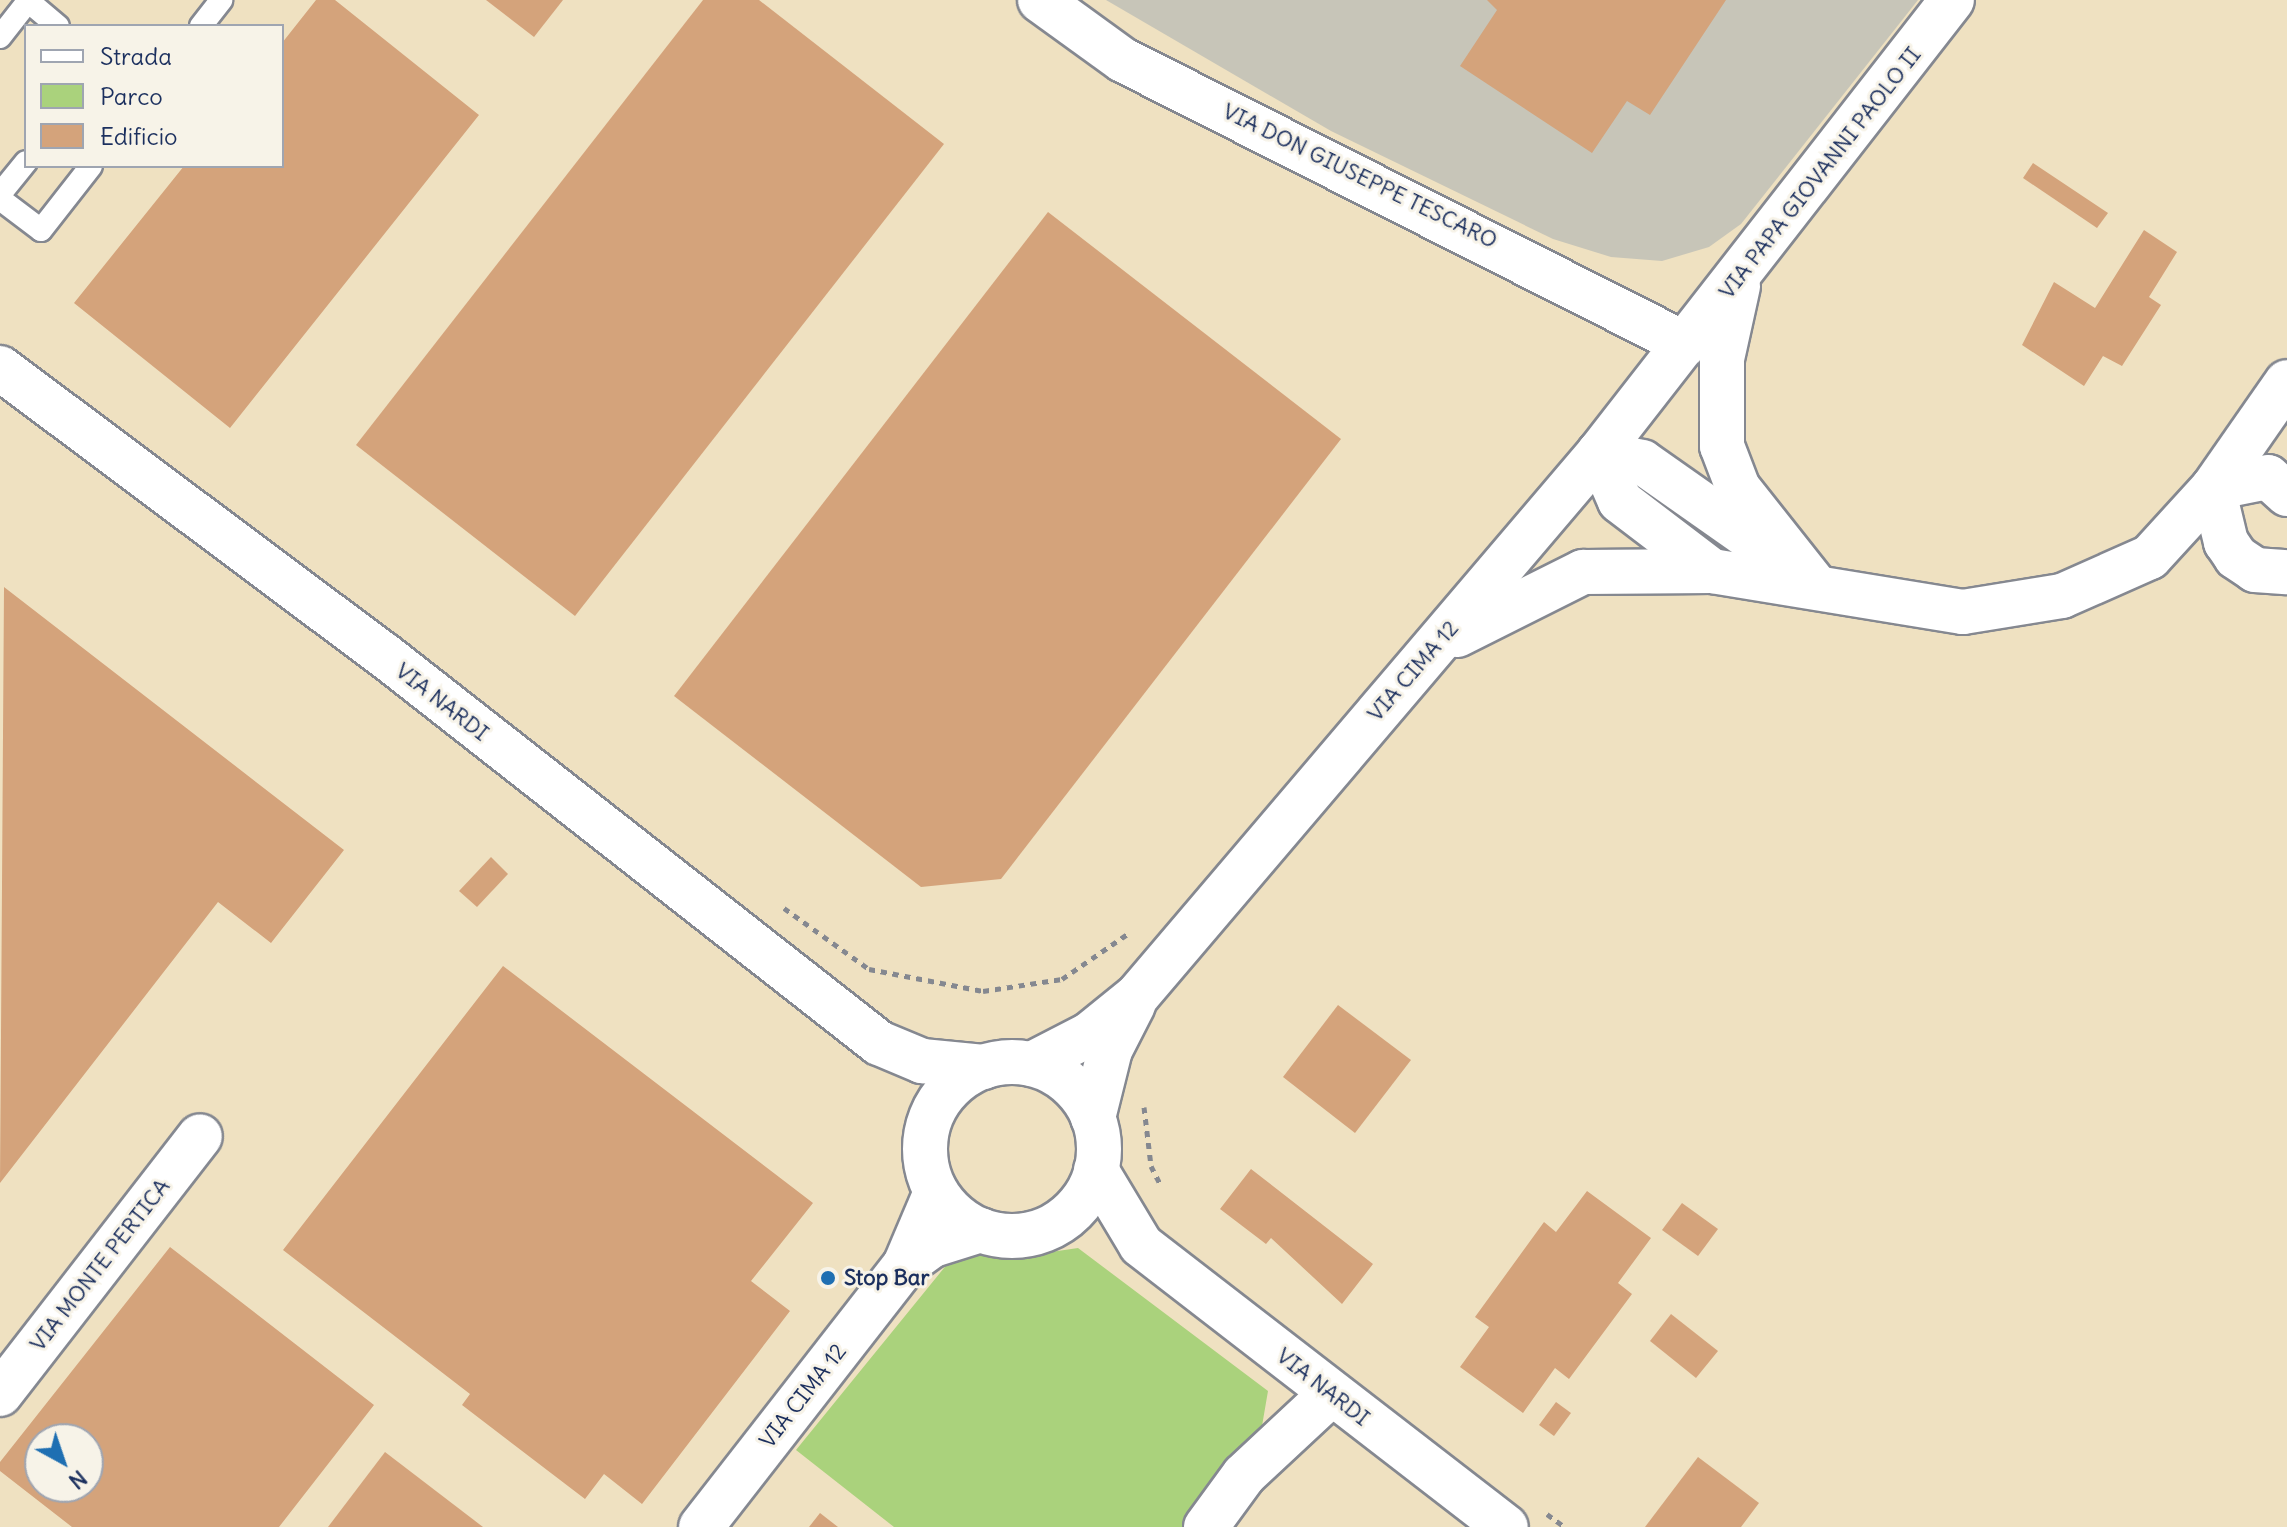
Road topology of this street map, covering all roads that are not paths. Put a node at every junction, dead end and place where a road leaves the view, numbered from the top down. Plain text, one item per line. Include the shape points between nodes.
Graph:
1 (221, 0) edge
2 (1040, 0) edge
3 (1952, 0) edge
4 (29, 1) edge
5 (56, 24) edge
6 (203, 24) edge
7 (0, 37) edge
8 (24, 165) edge
9 (89, 168) edge
10 (0, 196) edge
11 (1740, 280) junction
12 (1685, 344) junction
13 (0, 368) edge
14 (2287, 382) edge
15 (1599, 453) junction
16 (2213, 488) junction
17 (2287, 494) edge
18 (1712, 571) junction
19 (2287, 572) edge
20 (1814, 584) junction
21 (1433, 647) junction
22 (1137, 996) junction
23 (879, 1043) junction
24 (1032, 1064) junction
25 (984, 1067) junction
26 (1093, 1118) junction
27 (926, 1134) junction
28 (200, 1136) dead end
29 (1096, 1170) junction
30 (936, 1192) junction
31 (1054, 1225) junction
32 (981, 1230) junction
33 (1141, 1245) junction
34 (905, 1265) junction
35 (0, 1394) edge
36 (1331, 1394) junction
37 (701, 1527) edge
38 (1206, 1527) edge
39 (1506, 1527) edge

1 - 6 lane
2 - 12 main road, VIA DON GIUSEPPE TESCARO via 1123,60
3 - 11 main road, VIA PAPA GIOVANNI PAOLO II
4 - 5 lane
4 - 7 lane
8 - 10 lane
9 - 10 lane via 41,230
11 - 12 main road, VIA PAPA GIOVANNI PAOLO II
11 - 20 main road via 1722,359 1724,456 1752,509
12 - 15 main road, VIA CIMA 12
13 - 23 main road, VIA NARDI via 384,655
14 - 16 main road
15 - 18 main road via 1620,501
15 - 20 main road via 1642,462
15 - 21 main road, VIA CIMA 12
16 - 17 main road via 2268,477
16 - 19 main road via 2226,542 2236,557 2255,570
16 - 20 main road via 2150,557 2062,596 1930,612
18 - 20 main road
18 - 21 main road via 1583,572
21 - 22 main road, VIA CIMA 12
22 - 24 main road via 1090,1034
22 - 26 main road via 1110,1050
23 - 25 main road via 922,1061
23 - 27 main road via 917,1103
24 - 25 main road
24 - 26 main road via 1071,1085
25 - 27 main road via 951,1087
26 - 29 main road
27 - 30 main road
28 - 35 main road, VIA MONTE PERTICA
29 - 31 main road via 1078,1205
29 - 33 main road
30 - 32 main road
30 - 34 main road
31 - 32 main road via 1020,1235
31 - 33 main road
32 - 34 main road via 933,1245
33 - 36 main road, VIA NARDI
34 - 37 main road, VIA CIMA 12
36 - 38 main road via 1244,1475
36 - 39 main road, VIA NARDI

